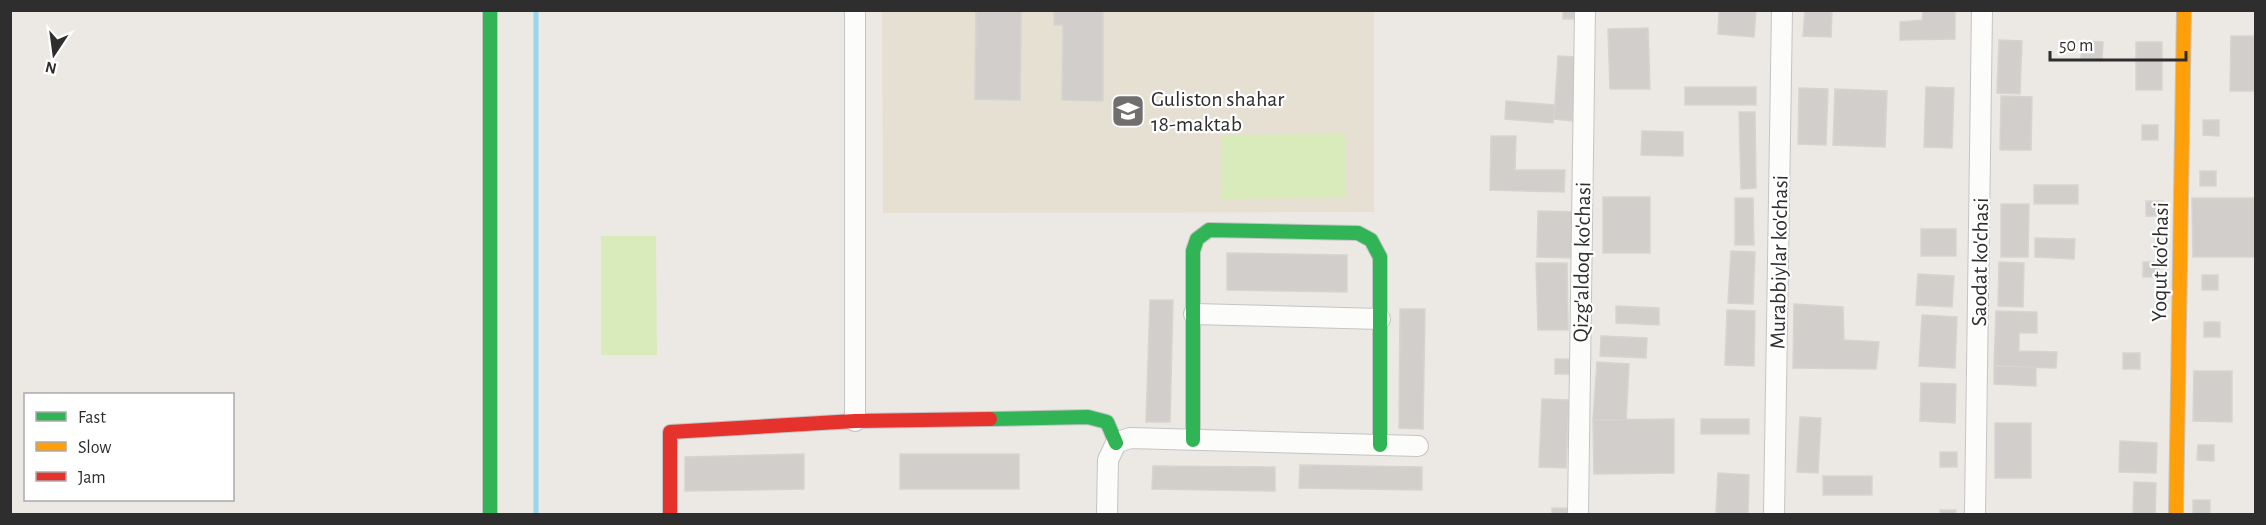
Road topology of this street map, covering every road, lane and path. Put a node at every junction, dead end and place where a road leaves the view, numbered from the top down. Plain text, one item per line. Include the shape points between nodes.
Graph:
1 (490, 10) edge
2 (855, 10) edge
3 (1585, 10) edge
4 (1782, 10) edge
5 (1982, 10) edge
6 (2184, 10) edge
7 (1194, 314) junction
8 (1380, 319) junction
9 (855, 421) junction
10 (1193, 440) junction
11 (1116, 443) junction
12 (1380, 445) junction
13 (1418, 446) dead end
14 (490, 514) edge
15 (670, 514) edge
16 (1107, 514) edge
17 (1578, 514) edge
18 (1774, 514) edge
19 (1975, 514) edge
20 (2176, 514) edge

1 - 14 street
2 - 9 street
3 - 17 street, Qizg'aldoq ko'chasi
4 - 18 street, Murabbiylar ko'chasi
5 - 19 street, Saodat ko'chasi
6 - 20 street, Yoqut ko'chasi
7 - 8 street
7 - 8 street via 1193,251 1197,238 1209,230 1358,233 1371,240 1380,257
7 - 10 street
8 - 12 street
9 - 11 street via 1088,417 1107,422
9 - 15 street via 670,432
10 - 11 street via 1130,438
10 - 12 street
11 - 16 street via 1108,460
12 - 13 street

